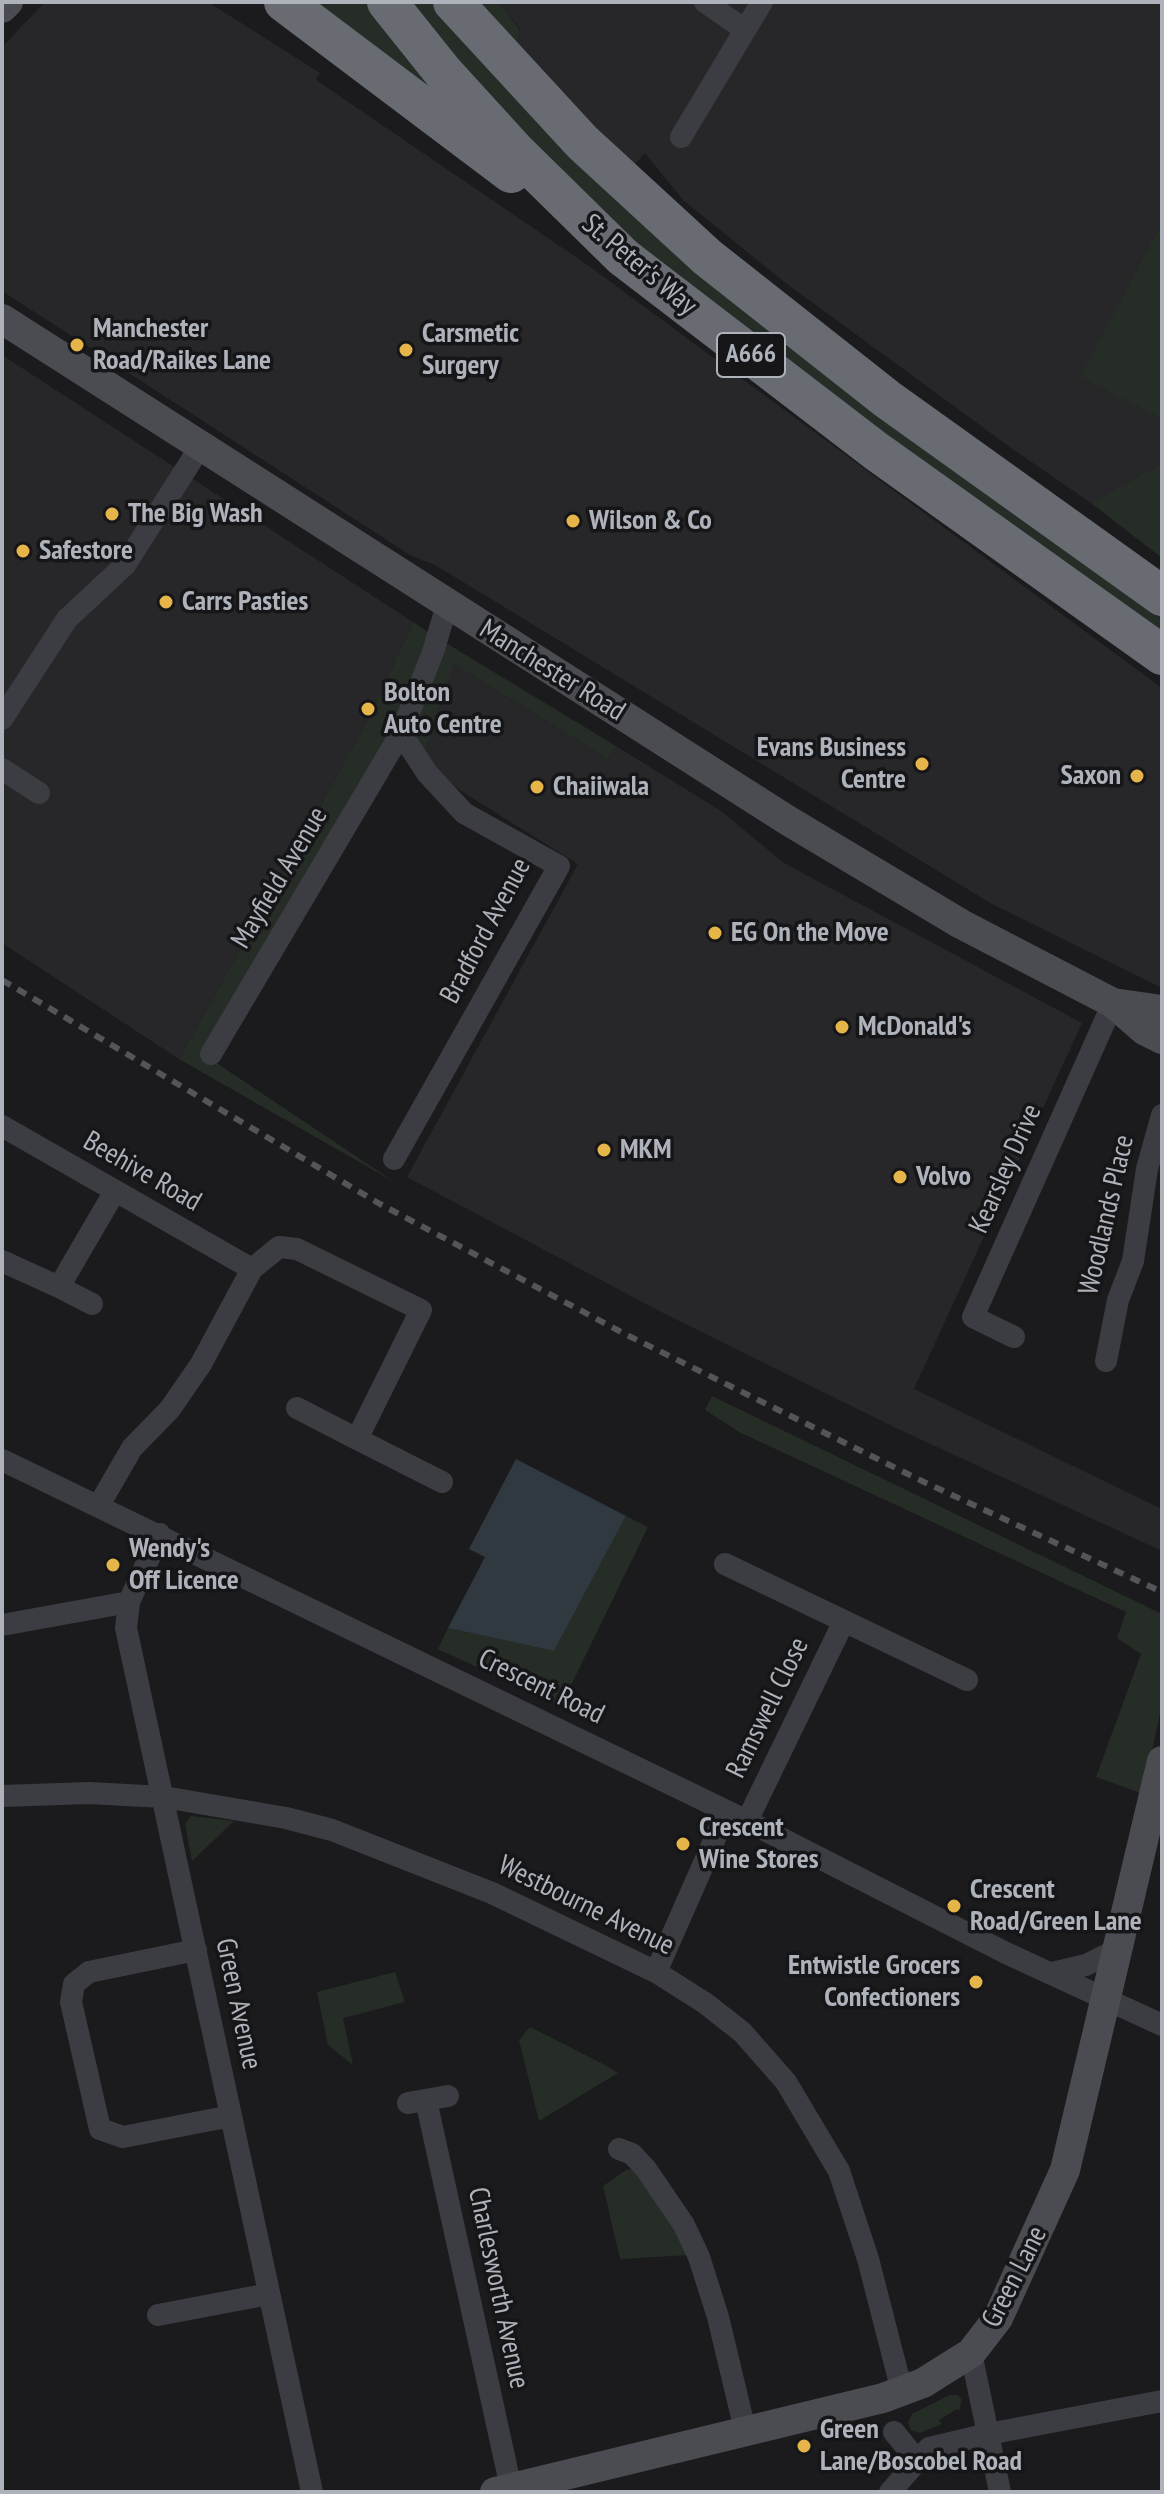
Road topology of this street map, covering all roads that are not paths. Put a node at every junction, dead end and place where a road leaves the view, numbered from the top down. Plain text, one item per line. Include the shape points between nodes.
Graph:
1 (8, 2) edge
2 (284, 2) edge
3 (387, 2) edge
4 (453, 2) edge
5 (705, 2) edge
6 (762, 2) edge
7 (2, 8) edge
8 (745, 30) junction
9 (681, 137) dead end
10 (623, 257) junction
11 (2, 319) edge
12 (200, 447) junction
13 (1162, 596) edge
14 (447, 605) junction
15 (1162, 655) edge
16 (3, 716) edge
17 (401, 733) junction
18 (2, 769) edge
19 (39, 793) dead end
20 (1113, 1003) junction
21 (1162, 1010) edge
22 (1162, 1039) edge
23 (211, 1054) dead end
24 (1162, 1115) edge
25 (2, 1126) edge
26 (394, 1159) dead end
27 (115, 1191) junction
28 (2, 1261) edge
29 (252, 1269) junction
30 (59, 1287) junction
31 (92, 1304) dead end
32 (1014, 1337) dead end
33 (1106, 1361) dead end
34 (297, 1408) dead end
35 (357, 1439) junction
36 (2, 1460) edge
37 (442, 1482) dead end
38 (99, 1505) junction
39 (160, 1534) junction
40 (739, 1563) dead end
41 (129, 1602) junction
42 (844, 1621) junction
43 (2, 1625) edge
44 (967, 1680) dead end
45 (1162, 1761) edge
46 (2, 1796) edge
47 (164, 1797) junction
48 (737, 1816) junction
49 (1120, 1948) junction
50 (196, 1950) junction
51 (656, 1972) junction
52 (1052, 1973) junction
53 (1108, 1998) junction
54 (1162, 2025) edge
55 (427, 2100) dead end
56 (231, 2116) junction
57 (619, 2149) dead end
58 (269, 2294) junction
59 (158, 2315) dead end
60 (971, 2353) junction
61 (902, 2391) junction
62 (1162, 2401) edge
63 (894, 2432) dead end
64 (746, 2434) junction
65 (988, 2434) junction
66 (916, 2459) junction
67 (503, 2490) edge
68 (312, 2492) edge
69 (890, 2492) edge
70 (1000, 2492) edge

1 - 7 main road
2 - 10 highway
3 - 10 highway, St. Peter's Way / A666 via 515,151
4 - 13 highway, St. Peter's Way / A666 via 582,142 707,257 887,399
5 - 8 street
6 - 8 street
8 - 9 street
10 - 15 highway, St. Peter's Way / A666 via 876,451
11 - 12 main road, Manchester Road
12 - 14 main road, Manchester Road
12 - 16 street via 125,565 67,619
14 - 17 street
14 - 20 main road, Manchester Road via 961,924
17 - 23 street, Mayfield Avenue
17 - 26 street, Bradford Avenue via 427,773 464,813 559,866
18 - 19 street
20 - 21 main road, Manchester Road
20 - 22 main road, Manchester Road
20 - 32 street, Kearsley Drive via 973,1317
24 - 33 street, Woodlands Place via 1147,1169 1133,1261 1118,1300 1122,1331
25 - 27 street, Beehive Road
27 - 29 street, Beehive Road
27 - 30 street
28 - 30 street
29 - 35 street via 279,1247 297,1249 421,1310
29 - 38 street via 201,1364 170,1409 132,1448
30 - 31 street
34 - 35 street
35 - 37 street
36 - 38 street, Crescent Road
38 - 39 street, Crescent Road
39 - 41 street, Green Avenue
39 - 48 street, Crescent Road
40 - 42 street, Ramswell Close
41 - 43 street
41 - 47 street, Green Avenue via 126,1628
42 - 44 street, Ramswell Close
42 - 48 street, Ramswell Close
45 - 49 main road, Green Lane
46 - 47 street, Westbourne Avenue
47 - 50 street, Green Avenue
47 - 51 street, Westbourne Avenue via 286,1818 386,1849
48 - 51 street, Ramswell Close
48 - 52 street, Crescent Road
49 - 52 street via 1086,1965
49 - 53 main road, Green Lane
50 - 56 street, Green Avenue
50 - 56 street via 89,1972 74,1984 71,2002 100,2129 123,2137
51 - 61 street, Westbourne Avenue via 742,2032 815,2125 857,2219
52 - 53 street, Crescent Road
53 - 54 street, Crescent Road
53 - 60 main road, Green Lane via 1065,2170 1011,2293
55 - 67 street, Charlesworth Avenue
56 - 58 street, Green Avenue
57 - 64 street via 646,2169 699,2257
58 - 59 street
58 - 68 street, Green Avenue
60 - 61 main road, Green Lane
60 - 65 street
61 - 64 main road, Green Lane
62 - 65 street
63 - 66 street
64 - 67 main road, Green Lane
65 - 66 street via 937,2445
65 - 70 street
66 - 69 street

